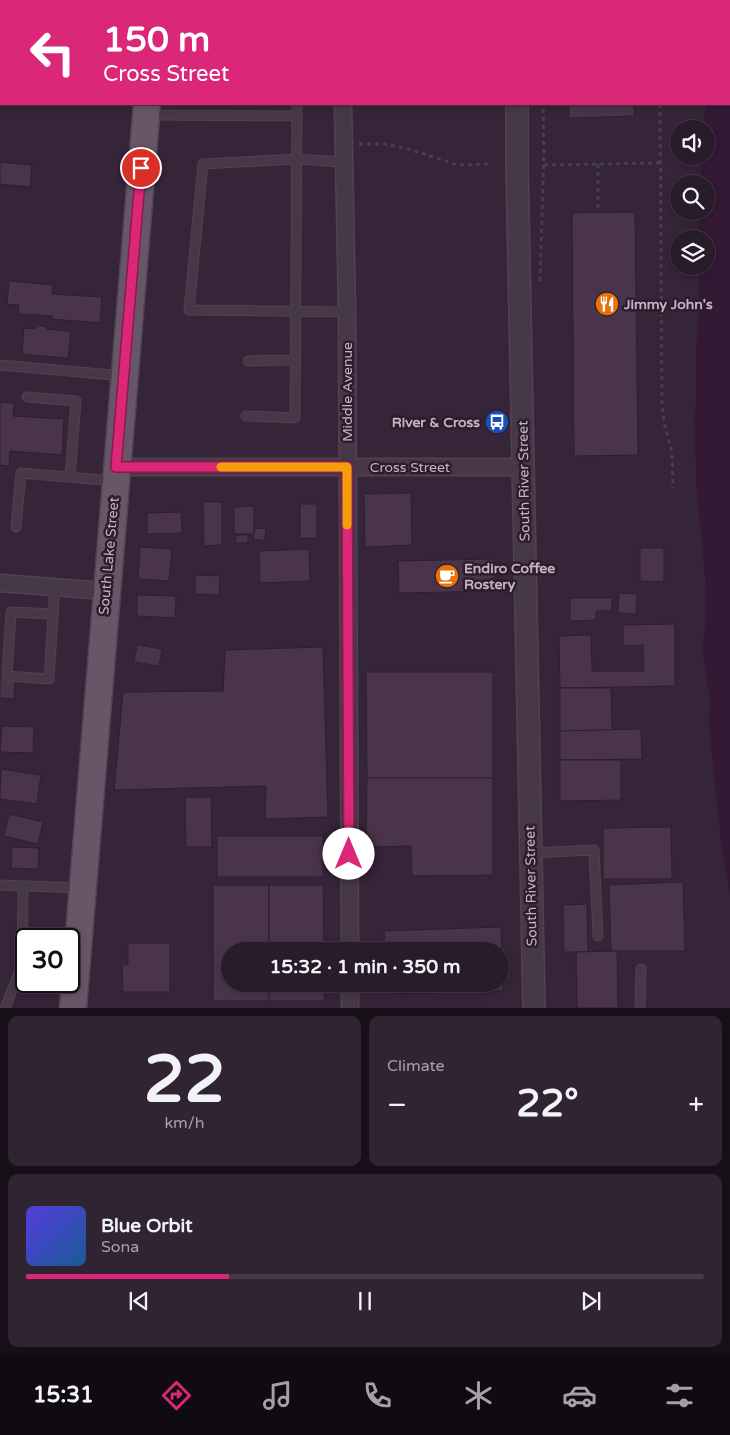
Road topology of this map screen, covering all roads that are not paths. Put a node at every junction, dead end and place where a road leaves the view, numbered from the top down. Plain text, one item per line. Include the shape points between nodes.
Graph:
1 (297, 105) edge
2 (342, 105) edge
3 (517, 105) edge
4 (146, 110) edge
5 (297, 116) junction
6 (296, 159) junction
7 (344, 162) junction
8 (296, 311) junction
9 (347, 312) junction
10 (295, 360) junction
11 (248, 361) dead end
12 (0, 365) edge
13 (124, 376) junction
14 (27, 397) dead end
15 (246, 416) dead end
16 (347, 467) junction
17 (524, 467) junction
18 (116, 474) junction
19 (70, 477) junction
20 (16, 527) dead end
21 (0, 583) edge
22 (55, 586) junction
23 (106, 591) junction
24 (53, 614) junction
25 (531, 853) junction
26 (0, 885) edge
27 (23, 886) junction
28 (82, 888) junction
29 (24, 928) edge
30 (77, 928) edge
31 (598, 936) dead end
32 (350, 942) edge
33 (641, 970) dead end
34 (15, 985) edge
35 (350, 992) edge
36 (73, 993) edge
37 (5, 1008) edge
38 (73, 1008) edge
39 (350, 1008) edge
40 (534, 1008) edge
41 (640, 1008) edge

1 - 5 lane
2 - 7 street, Middle Avenue
3 - 17 street, South River Street
4 - 5 lane
4 - 13 main road, South Lake Street
5 - 6 lane
6 - 7 lane
6 - 8 lane
6 - 8 lane via 203,164 190,310
7 - 9 street, Middle Avenue
8 - 9 lane
8 - 10 lane
9 - 16 street, Middle Avenue
10 - 11 lane
10 - 15 lane via 295,418
12 - 13 lane
13 - 18 main road, South Lake Street
14 - 19 lane via 76,401
16 - 17 street, Cross Street
16 - 18 street, Cross Street
16 - 32 street, Middle Avenue
17 - 25 street, South River Street
18 - 19 lane
18 - 23 main road, South Lake Street
19 - 20 lane via 21,473
21 - 22 street
22 - 23 street
22 - 24 lane
23 - 28 main road, South Lake Street
24 - 24 lane via 49,679 7,676 11,612
25 - 31 lane via 594,850
25 - 40 street, South River Street
26 - 27 lane
27 - 28 lane
27 - 29 lane
28 - 30 main road, South Lake Street
33 - 41 lane
34 - 37 lane
35 - 39 street
36 - 38 main road, South Lake Street

